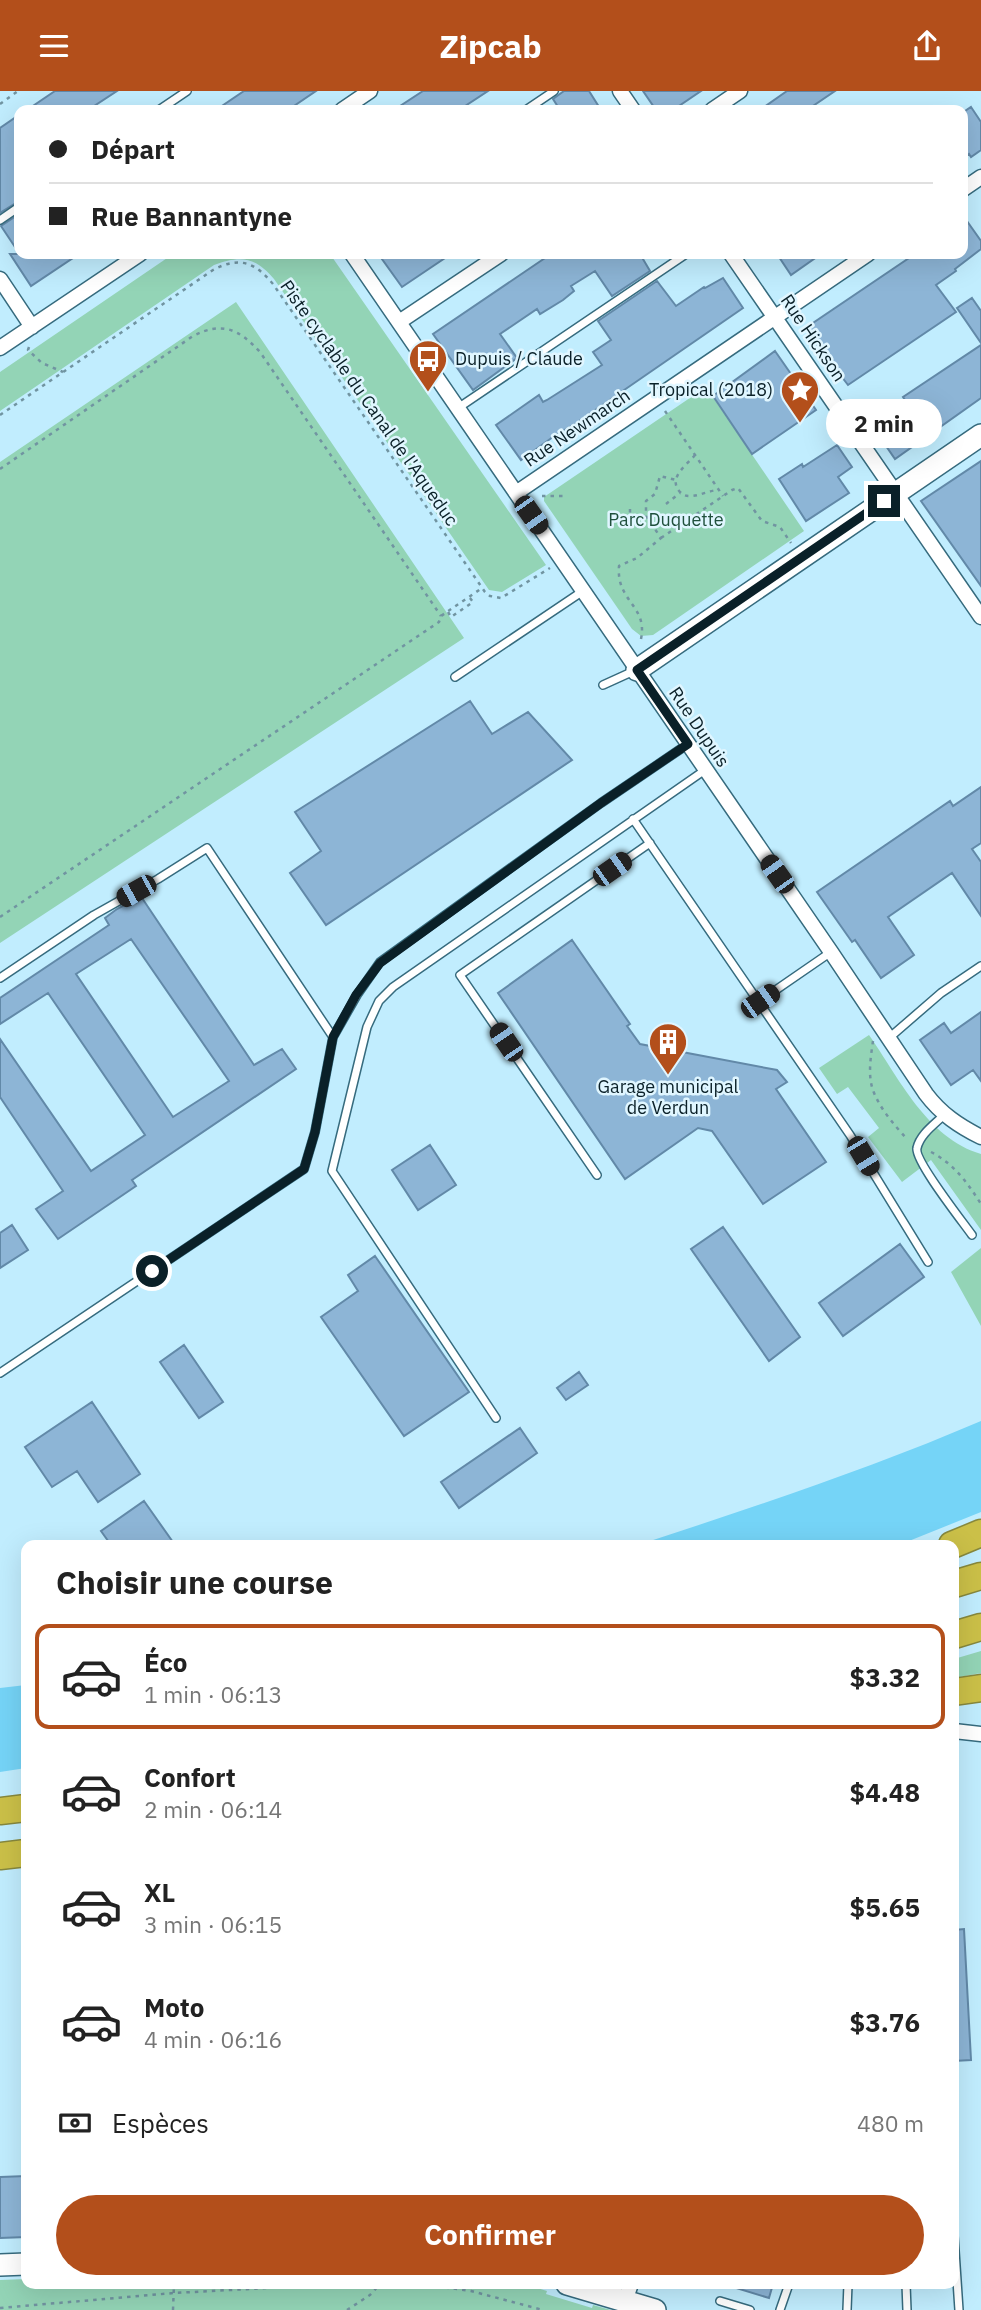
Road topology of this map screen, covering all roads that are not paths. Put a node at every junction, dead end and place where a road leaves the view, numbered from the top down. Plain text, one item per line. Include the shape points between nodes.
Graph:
1 (187, 91) edge
2 (370, 91) edge
3 (554, 91) edge
4 (740, 91) edge
5 (166, 105) edge
6 (349, 105) edge
7 (533, 105) edge
8 (719, 105) edge
9 (133, 259) edge
10 (355, 259) edge
11 (493, 259) edge
12 (678, 259) edge
13 (735, 259) edge
14 (862, 259) edge
15 (0, 279) edge
16 (775, 317) junction
17 (399, 322) junction
18 (32, 327) junction
19 (0, 348) edge
20 (458, 408) junction
21 (981, 435) edge
22 (516, 493) junction
23 (896, 493) junction
24 (583, 591) junction
25 (981, 617) edge
26 (637, 670) junction
27 (456, 677) dead end
28 (603, 685) dead end
29 (688, 744) junction
30 (705, 770) junction
31 (634, 819) junction
32 (650, 843) junction
33 (831, 952) junction
34 (981, 966) edge
35 (0, 978) edge
36 (760, 1001) junction
37 (333, 1037) junction
38 (889, 1038) junction
39 (945, 1114) junction
40 (981, 1137) edge
41 (597, 1175) dead end
42 (972, 1235) dead end
43 (928, 1262) dead end
44 (0, 1373) edge
45 (496, 1419) dead end
46 (981, 1533) edge
47 (959, 1542) edge
48 (981, 1576) edge
49 (959, 1583) edge
50 (981, 1627) edge
51 (959, 1634) edge
52 (981, 1688) edge
53 (959, 1691) edge
54 (959, 1732) edge
55 (981, 1734) edge
56 (21, 1809) edge
57 (0, 1811) edge
58 (21, 1854) edge
59 (0, 1856) edge
60 (21, 2264) edge
61 (0, 2265) edge
62 (605, 2289) edge
63 (787, 2289) edge
64 (848, 2289) edge
65 (906, 2289) edge
66 (957, 2289) edge
67 (628, 2292) edge
68 (720, 2301) dead end
69 (655, 2310) edge
70 (750, 2310) edge
71 (780, 2310) edge
72 (847, 2310) edge
73 (907, 2310) edge
74 (958, 2310) edge

1 - 5 lane
2 - 6 street
3 - 7 lane
4 - 8 street
9 - 18 street
10 - 17 street, Rue Dupuis
11 - 17 street
12 - 20 lane
13 - 16 street, Rue Hickson
14 - 16 street, Rue Newmarch
15 - 18 street
16 - 22 street, Rue Newmarch
16 - 23 street, Rue Hickson
17 - 20 street, Rue Dupuis
18 - 19 street
20 - 22 street, Rue Dupuis
21 - 23 street
22 - 24 street, Rue Dupuis
23 - 25 street, Rue Hickson
23 - 26 street
24 - 26 street, Rue Dupuis
24 - 27 lane
26 - 28 lane
26 - 29 street, Rue Dupuis
29 - 30 street, Rue Dupuis
29 - 37 lane via 380,963
30 - 31 lane
30 - 33 street, Rue Dupuis
31 - 32 lane
31 - 45 lane via 379,1001 367,1027 332,1171
32 - 36 lane
32 - 41 lane via 460,975
33 - 36 lane
33 - 38 street, Rue Dupuis
34 - 38 lane
35 - 37 lane via 94,915 208,848
36 - 43 lane
37 - 44 lane via 304,1169
38 - 39 street, Rue Dupuis
39 - 40 street, Rue Dupuis
39 - 42 lane via 924,1134 916,1153
46 - 47 highway
48 - 49 highway
50 - 51 highway
52 - 53 highway
54 - 55 street
56 - 57 highway
58 - 59 highway
60 - 61 street
62 - 67 street
63 - 71 lane
64 - 72 lane
65 - 73 lane
66 - 74 lane
67 - 69 street
68 - 70 lane

